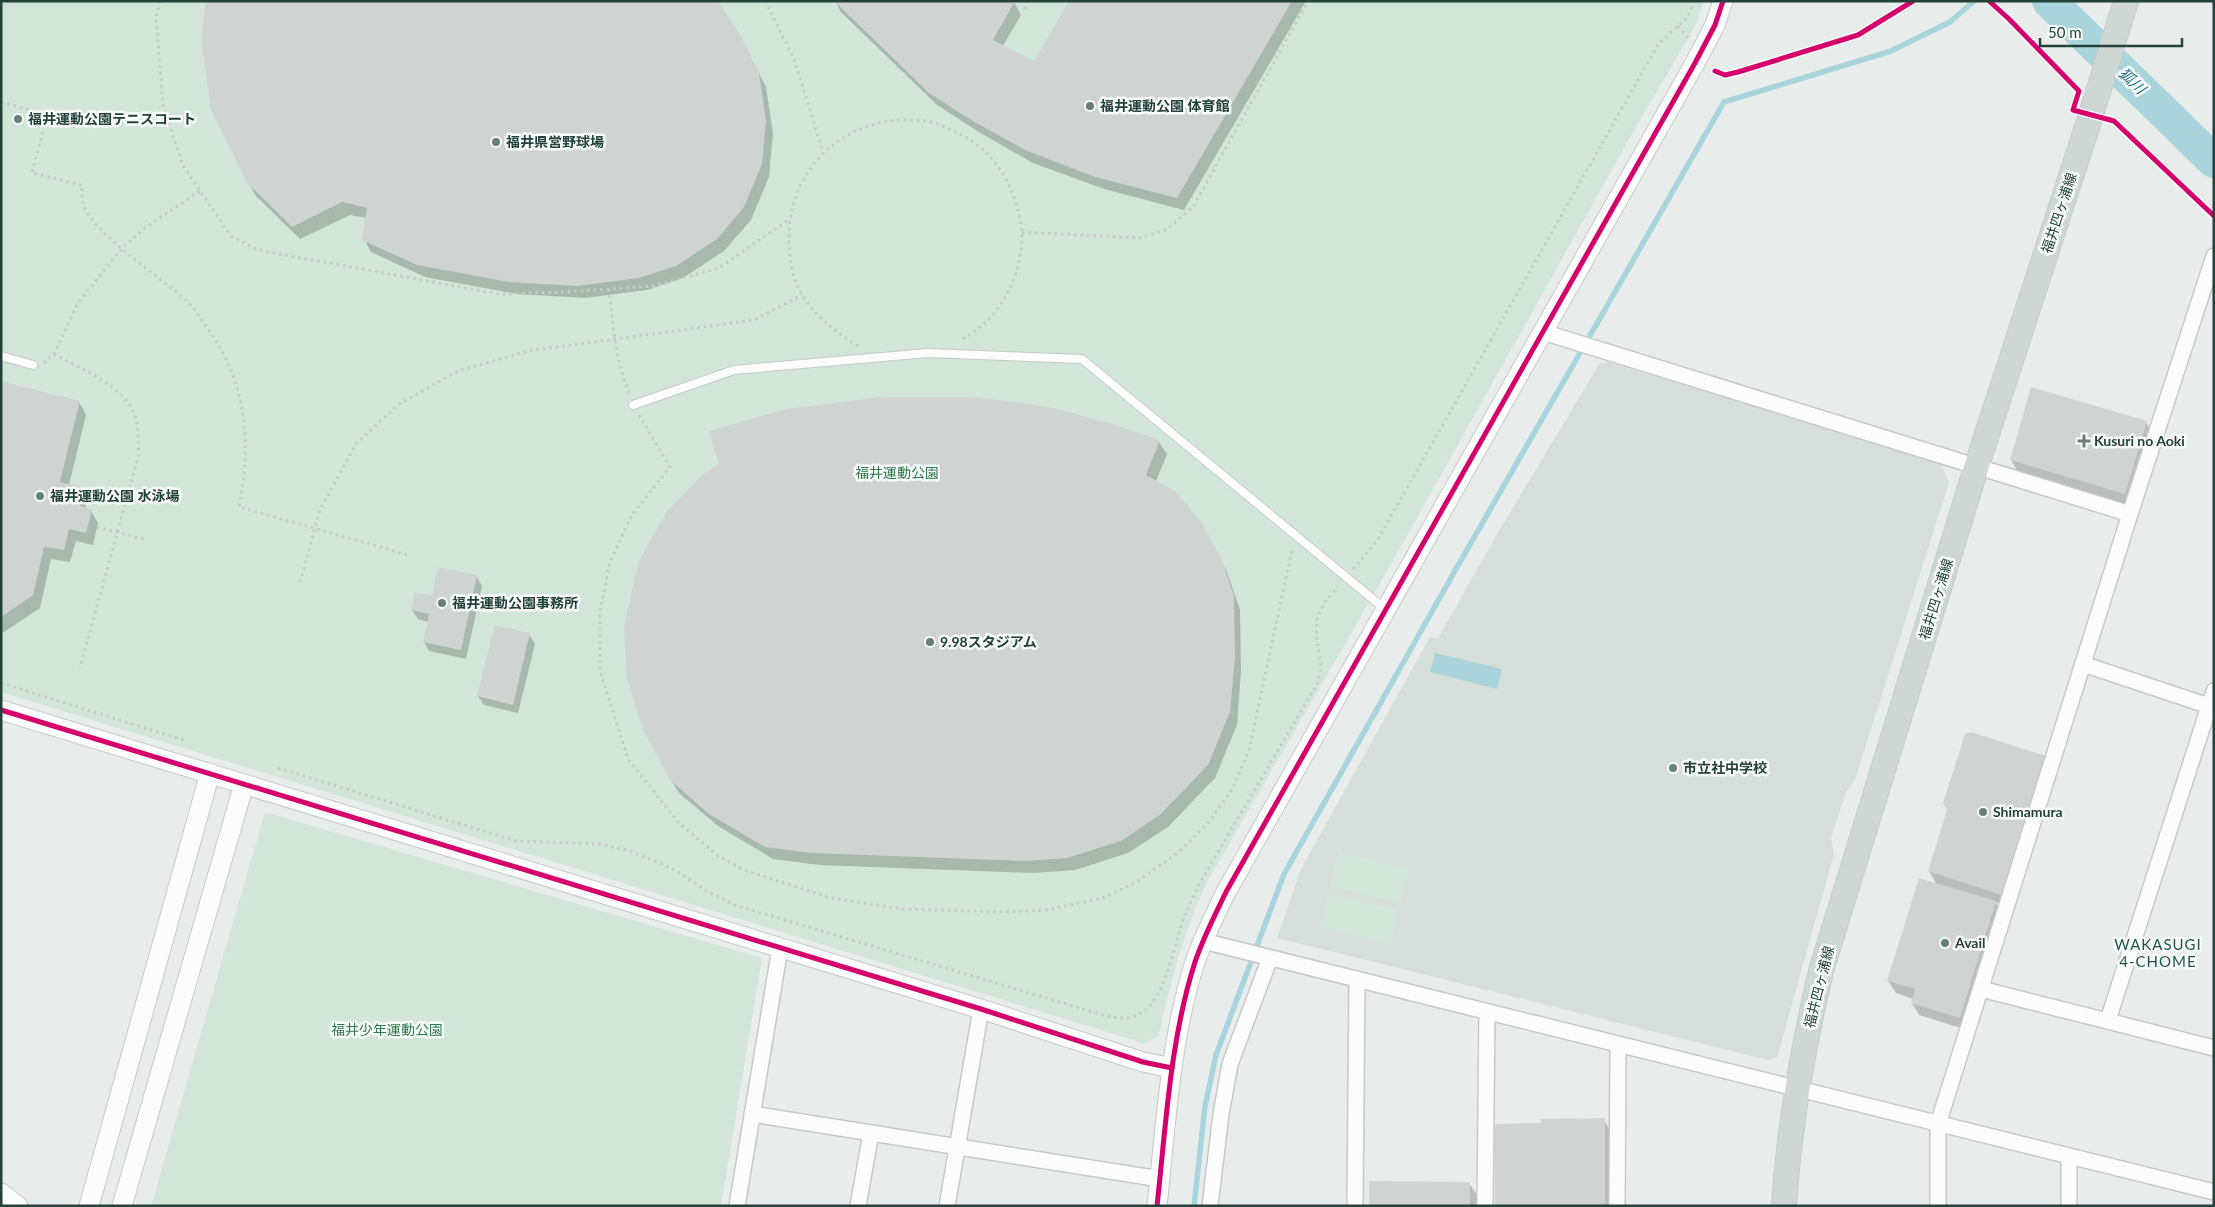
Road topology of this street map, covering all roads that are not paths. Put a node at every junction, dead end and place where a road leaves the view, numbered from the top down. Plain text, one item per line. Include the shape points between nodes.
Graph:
1 (1723, 1) edge
2 (2125, 3) edge
3 (2214, 256) edge
4 (1543, 332) junction
5 (1, 356) edge
6 (33, 365) road end
7 (633, 404) road end
8 (1976, 468) junction
9 (2130, 514) junction
10 (1385, 609) junction
11 (2083, 664) junction
12 (2214, 691) edge
13 (2211, 708) edge
14 (1, 710) edge
15 (210, 773) junction
16 (244, 784) junction
17 (1203, 941) junction
18 (780, 948) junction
19 (1268, 957) junction
20 (1357, 979) junction
21 (1981, 989) junction
22 (981, 1010) junction
23 (1487, 1012) junction
24 (2108, 1020) junction
25 (1618, 1045) junction
26 (2214, 1048) edge
27 (1172, 1068) junction
28 (1797, 1089) junction
29 (752, 1114) junction
30 (1938, 1124) junction
31 (871, 1133) junction
32 (957, 1147) junction
33 (2069, 1157) junction
34 (1160, 1179) junction
35 (2214, 1192) edge
36 (1, 1193) edge
37 (18, 1206) edge
38 (89, 1206) edge
39 (122, 1206) edge
40 (737, 1206) edge
41 (858, 1206) edge
42 (947, 1206) edge
43 (1157, 1206) edge
44 (1210, 1206) edge
45 (1354, 1206) edge
46 (1485, 1206) edge
47 (1617, 1206) edge
48 (1784, 1206) edge
49 (1938, 1206) edge
50 (2069, 1206) edge

1 - 4 street via 1715,25
2 - 8 main road, 福井四ヶ浦線
3 - 9 street
4 - 8 street
4 - 10 street
5 - 6 lane
7 - 10 lane via 734,370 928,353 1082,359
8 - 9 street
8 - 28 main road, 福井四ヶ浦線 via 1828,946
9 - 11 street
10 - 17 street via 1226,892
11 - 13 street
11 - 21 street
12 - 13 street
13 - 24 street
14 - 15 street
15 - 16 street
15 - 38 street
16 - 18 street
16 - 39 street
17 - 19 street
17 - 27 street via 1185,999
18 - 22 street
18 - 29 street
19 - 20 street
19 - 44 street via 1230,1064
20 - 23 street
20 - 45 street
21 - 24 street
21 - 30 street
22 - 27 street via 1143,1062
22 - 32 street
23 - 25 street
23 - 46 street
24 - 26 street
25 - 28 street
25 - 47 street
27 - 34 street
28 - 30 street
28 - 48 main road, 福井四ヶ浦線
29 - 31 street
29 - 40 street
30 - 33 street
30 - 49 street
31 - 32 street
31 - 41 street
32 - 34 street
32 - 42 street
33 - 35 street
33 - 50 street
34 - 43 street
36 - 37 street

